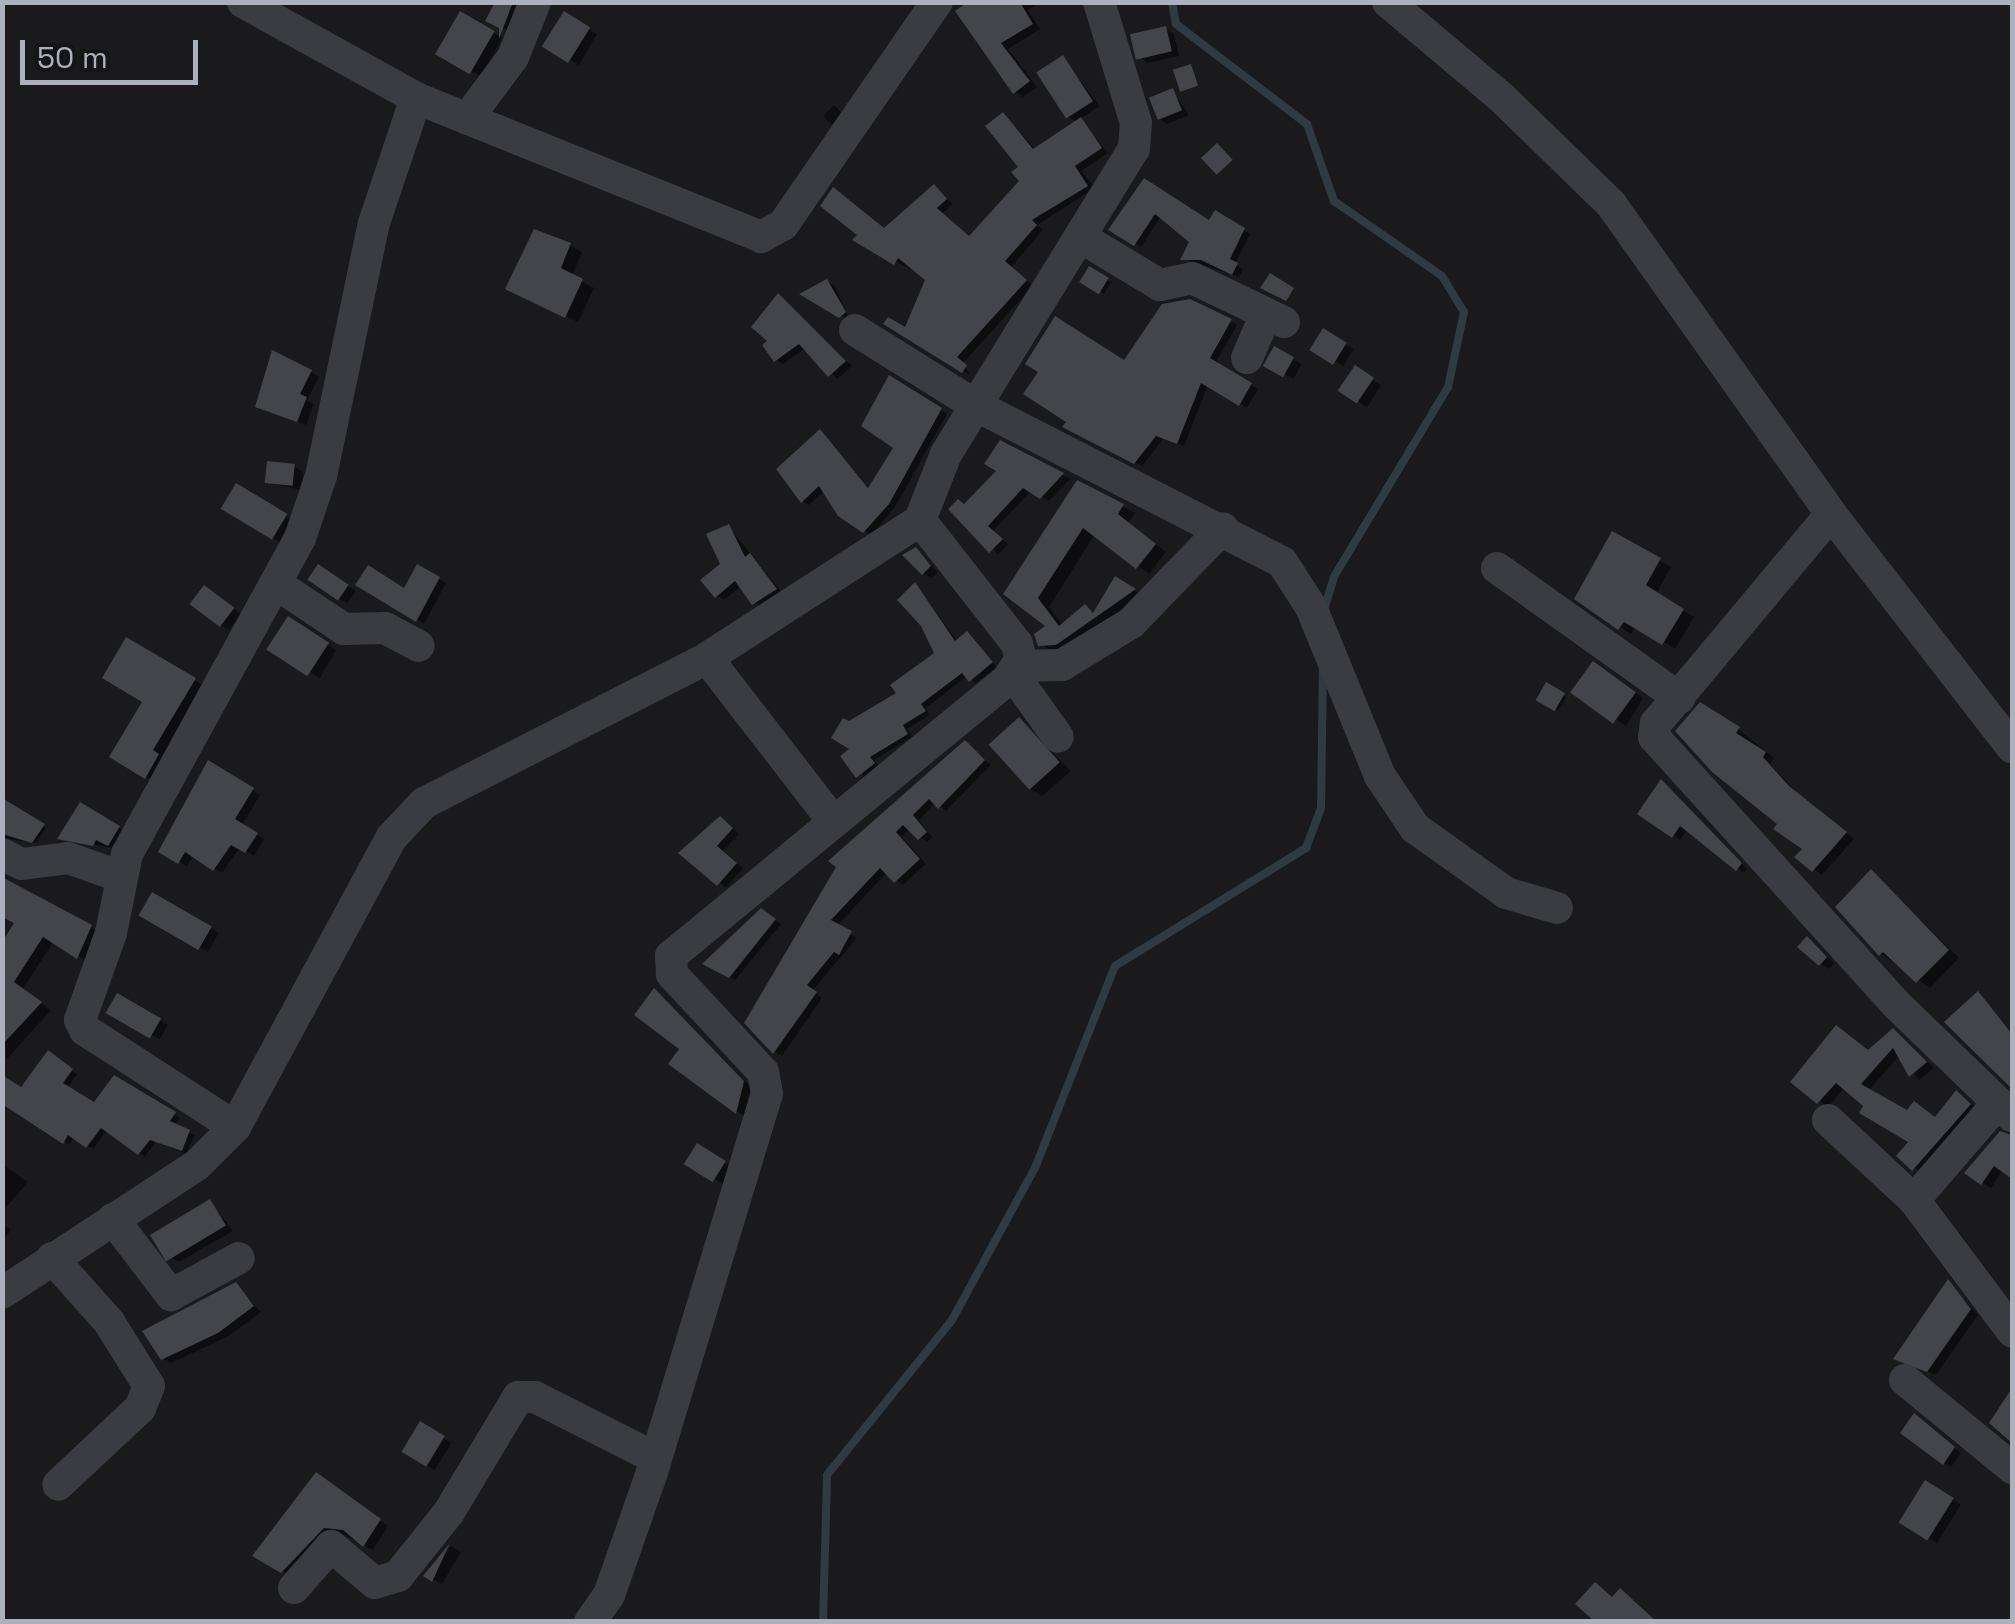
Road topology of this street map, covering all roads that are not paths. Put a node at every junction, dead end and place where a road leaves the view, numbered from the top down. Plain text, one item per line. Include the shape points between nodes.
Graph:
1 (243, 2) edge
2 (535, 2) edge
3 (938, 2) edge
4 (1099, 2) edge
5 (1388, 2) edge
6 (298, 16) edge
7 (416, 98) junction
8 (467, 119) junction
9 (1082, 238) junction
10 (855, 330) dead end
11 (1247, 358) dead end
12 (975, 405) junction
13 (1830, 514) junction
14 (920, 520) junction
15 (1223, 528) junction
16 (1497, 568) dead end
17 (278, 585) junction
18 (420, 646) dead end
19 (708, 658) junction
20 (1016, 670) junction
21 (1679, 698) junction
22 (1058, 738) dead end
23 (2012, 748) edge
24 (832, 820) junction
25 (2, 854) edge
26 (119, 876) junction
27 (1556, 908) dead end
28 (2005, 1110) edge
29 (1828, 1120) dead end
30 (235, 1126) junction
31 (1914, 1200) junction
32 (114, 1219) junction
33 (52, 1258) junction
34 (239, 1258) dead end
35 (2, 1293) edge
36 (2012, 1331) edge
37 (1905, 1380) dead end
38 (655, 1458) junction
39 (2012, 1468) edge
40 (58, 1485) dead end
41 (294, 1588) dead end
42 (590, 1622) edge

1 - 6 street
2 - 8 street via 514,57
3 - 8 street via 783,224 762,237
4 - 9 street via 1136,136
5 - 13 street via 1502,98 1610,204
6 - 7 street
7 - 8 street
7 - 17 street via 374,223 321,476
9 - 11 street via 1160,285 1192,278 1275,318
9 - 12 street
10 - 12 street
12 - 14 street via 946,454
12 - 15 street
13 - 21 street
13 - 23 street
14 - 19 street
14 - 20 street via 1017,644
15 - 20 street via 1131,623 1062,666
15 - 27 street via 1266,550 1294,578 1380,776 1415,828 1506,893
16 - 21 street
17 - 18 street via 344,629 385,628
17 - 26 street via 191,732
19 - 24 street
19 - 30 street via 442,792 409,816
20 - 22 street
20 - 24 street
21 - 28 street via 1653,727 1672,763
24 - 38 street via 671,956 681,986 764,1072 767,1094
25 - 26 street via 22,864 68,858
26 - 30 street via 111,933 82,1027
28 - 31 street
29 - 31 street
30 - 32 street via 196,1165
31 - 36 street
32 - 33 street
32 - 34 street via 171,1295
33 - 35 street
33 - 40 street via 109,1322 149,1386 140,1408
37 - 39 street
38 - 41 street via 535,1398 518,1397 449,1512 398,1576 375,1583 331,1546
38 - 42 street via 609,1595

